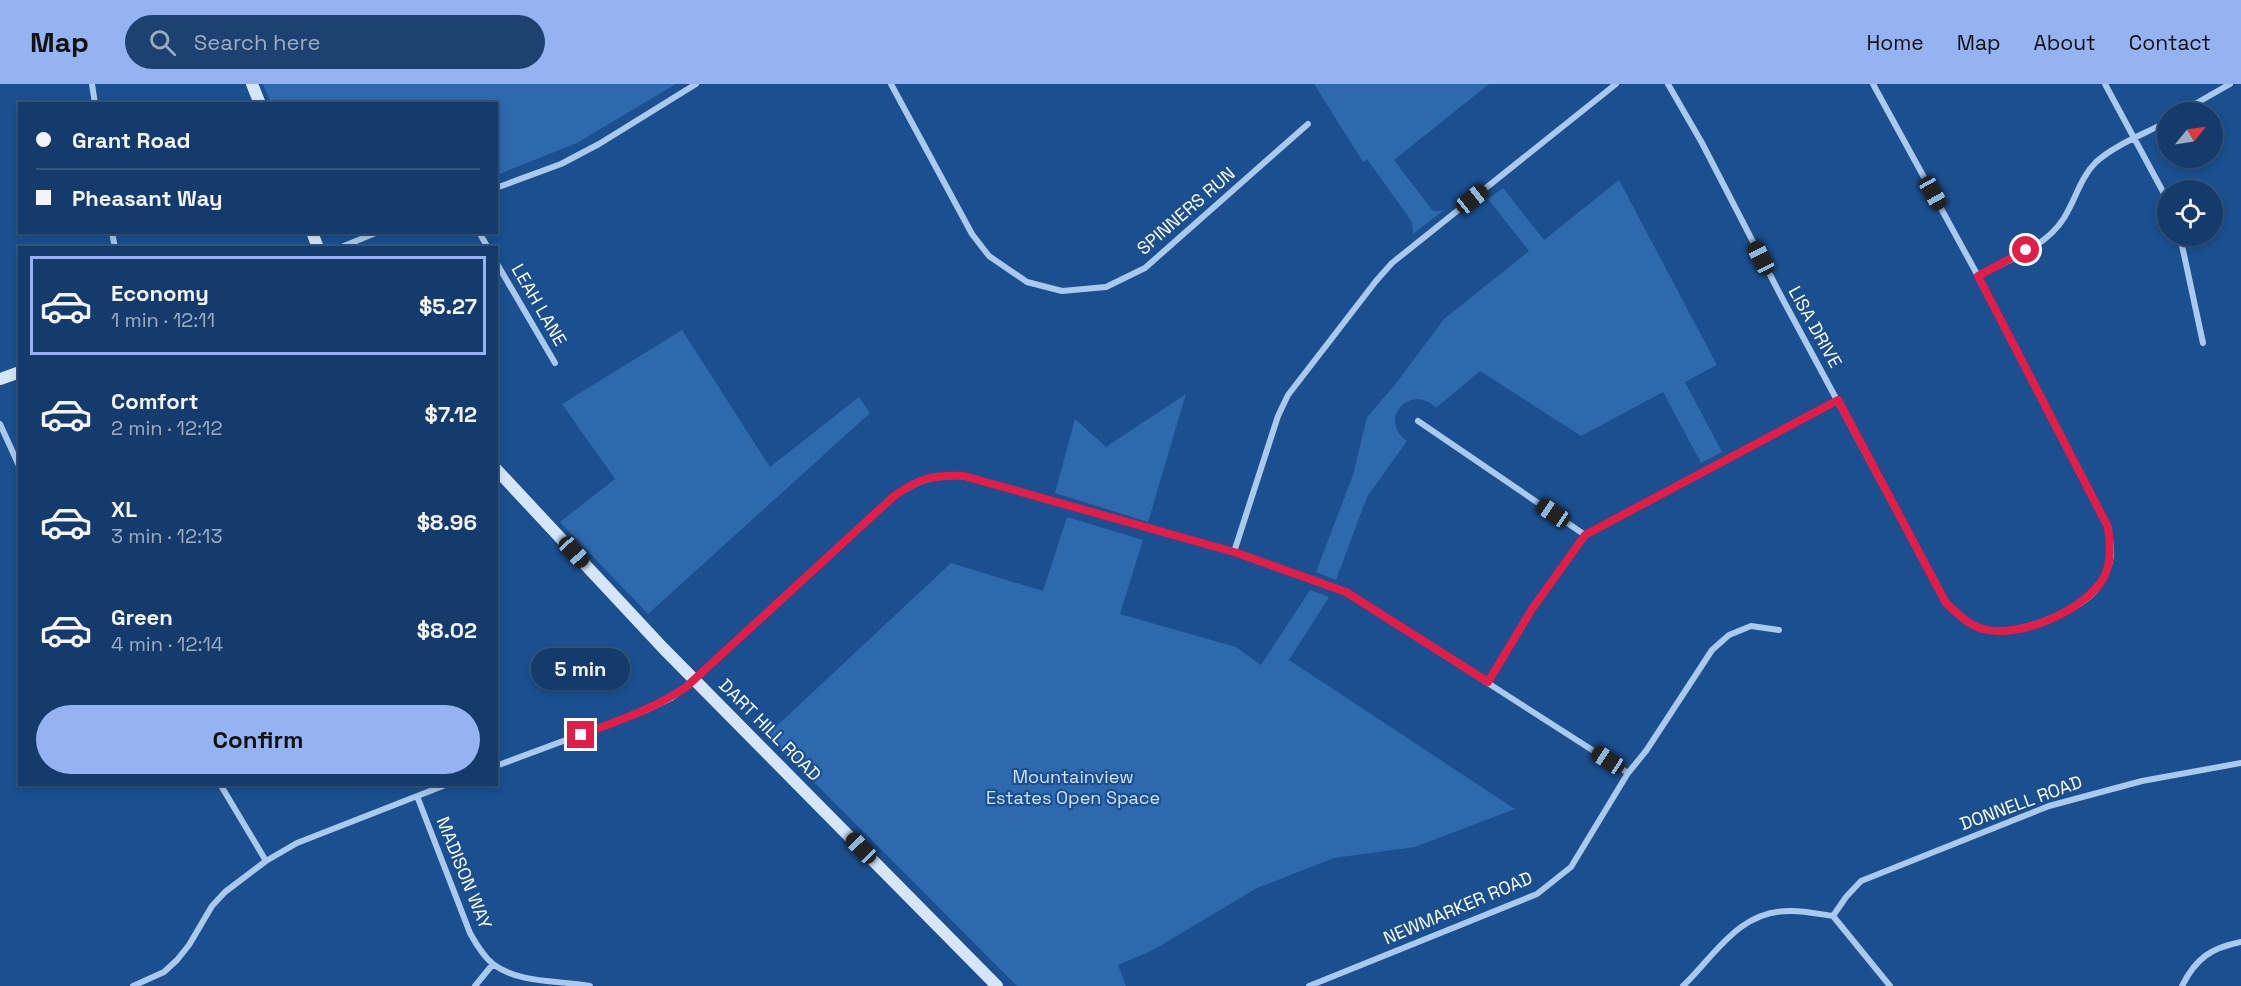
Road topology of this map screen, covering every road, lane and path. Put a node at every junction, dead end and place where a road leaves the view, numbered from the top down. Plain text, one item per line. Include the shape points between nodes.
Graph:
1 (92, 84) edge
2 (252, 84) edge
3 (696, 84) edge
4 (891, 84) edge
5 (1617, 84) edge
6 (1668, 84) edge
7 (1873, 84) edge
8 (2105, 84) edge
9 (2230, 84) edge
10 (95, 102) edge
11 (259, 102) edge
12 (2198, 102) edge
13 (1308, 124) dead end
14 (2157, 127) edge
15 (2136, 138) junction
16 (2157, 180) edge
17 (498, 187) edge
18 (373, 234) edge
19 (344, 246) edge
20 (2182, 246) edge
21 (498, 265) edge
22 (1978, 276) junction
23 (2203, 343) dead end
24 (555, 363) dead end
25 (18, 373) edge
26 (0, 379) edge
27 (1838, 400) junction
28 (1418, 421) dead end
29 (0, 424) edge
30 (18, 464) edge
31 (498, 471) edge
32 (1585, 535) junction
33 (1234, 552) junction
34 (1779, 630) dead end
35 (693, 679) junction
36 (1488, 682) junction
37 (2241, 763) edge
38 (498, 765) edge
39 (1628, 773) junction
40 (221, 786) edge
41 (443, 786) edge
42 (417, 796) junction
43 (266, 861) junction
44 (1833, 916) junction
45 (2241, 942) edge
46 (493, 964) junction
47 (133, 986) edge
48 (475, 986) edge
49 (590, 986) edge
50 (998, 986) edge
51 (1308, 986) edge
52 (1683, 986) edge
53 (1890, 986) edge
54 (2182, 986) edge

1 - 10 street
2 - 11 main road
3 - 17 street via 561,164
4 - 13 street, SPINNERS RUN via 972,234 989,256 1027,282 1062,291 1106,287 1145,268
5 - 33 street via 1392,263 1376,281 1288,394
6 - 27 street, LISA DRIVE
7 - 22 street, LISA DRIVE
8 - 15 street
9 - 12 street
14 - 15 street
15 - 16 street
15 - 22 street via 2097,162 2053,232
18 - 19 street
20 - 23 street
21 - 24 street, LEAH LANE
22 - 27 street, LISA DRIVE via 2108,527 2111,555 2094,592 2075,607 2031,626 2008,631 1983,629 1963,620 1946,603
25 - 26 main road
27 - 32 street
28 - 32 street
29 - 30 street
31 - 35 main road, DART HILL ROAD
32 - 36 street via 1532,609
33 - 35 street via 964,476 936,475 913,483 894,496
33 - 36 street via 1346,592
34 - 39 street, NEWMARKER ROAD via 1751,626 1729,635 1712,650
35 - 38 street via 671,698 644,711
35 - 50 main road, DART HILL ROAD
36 - 39 street
37 - 44 street, DONNELL ROAD via 2142,781 2049,806 1861,881
39 - 51 street, NEWMARKER ROAD via 1571,867 1537,894
40 - 43 street
41 - 42 street
42 - 43 street via 297,843
42 - 46 street, MADISON WAY via 470,933
43 - 47 street via 212,906 177,960 164,972
44 - 52 street via 1791,911 1751,920 1736,928
44 - 53 street
45 - 54 street via 2204,956 2191,968
46 - 48 street
46 - 49 street, MADISON WAY via 516,975

